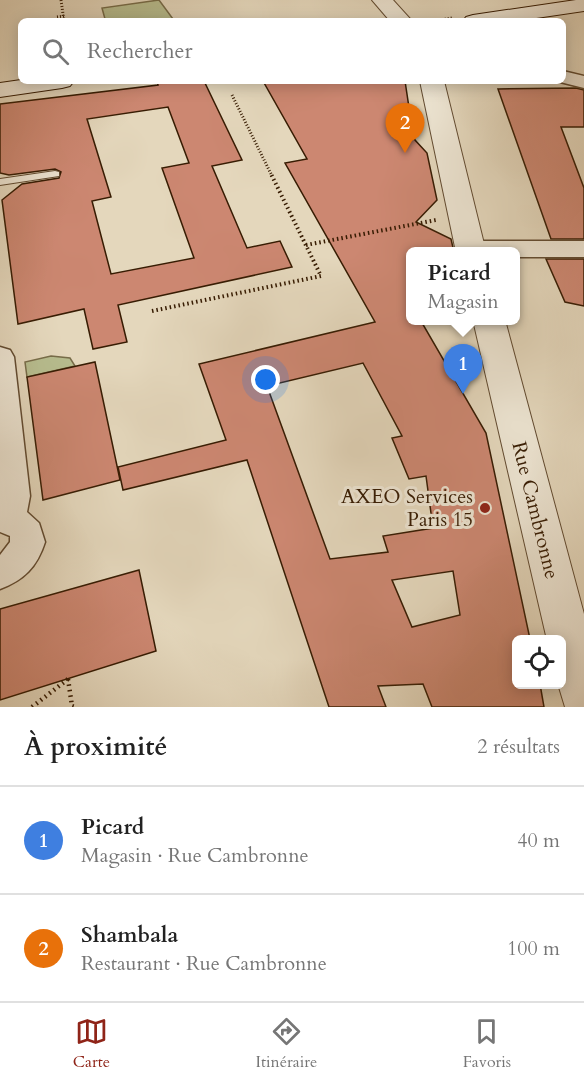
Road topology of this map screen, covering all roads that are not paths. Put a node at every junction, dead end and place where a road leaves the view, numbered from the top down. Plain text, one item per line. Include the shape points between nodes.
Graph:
1 (382, 0) edge
2 (584, 4) edge
3 (399, 18) edge
4 (493, 18) edge
5 (566, 78) edge
6 (584, 82) edge
7 (41, 84) edge
8 (433, 84) edge
9 (0, 90) edge
10 (55, 174) dead end
11 (0, 183) edge
12 (470, 247) edge
13 (584, 249) edge
14 (520, 250) edge
15 (490, 325) edge
16 (0, 357) edge
17 (5, 518) edge
18 (0, 573) edge
19 (584, 699) edge

1 - 3 street
2 - 4 street
5 - 6 street
7 - 9 street
8 - 12 street
10 - 11 lane
13 - 14 street
15 - 19 street, Rue Cambronne
16 - 17 street via 14,496
17 - 18 street via 25,528 28,546 16,564

